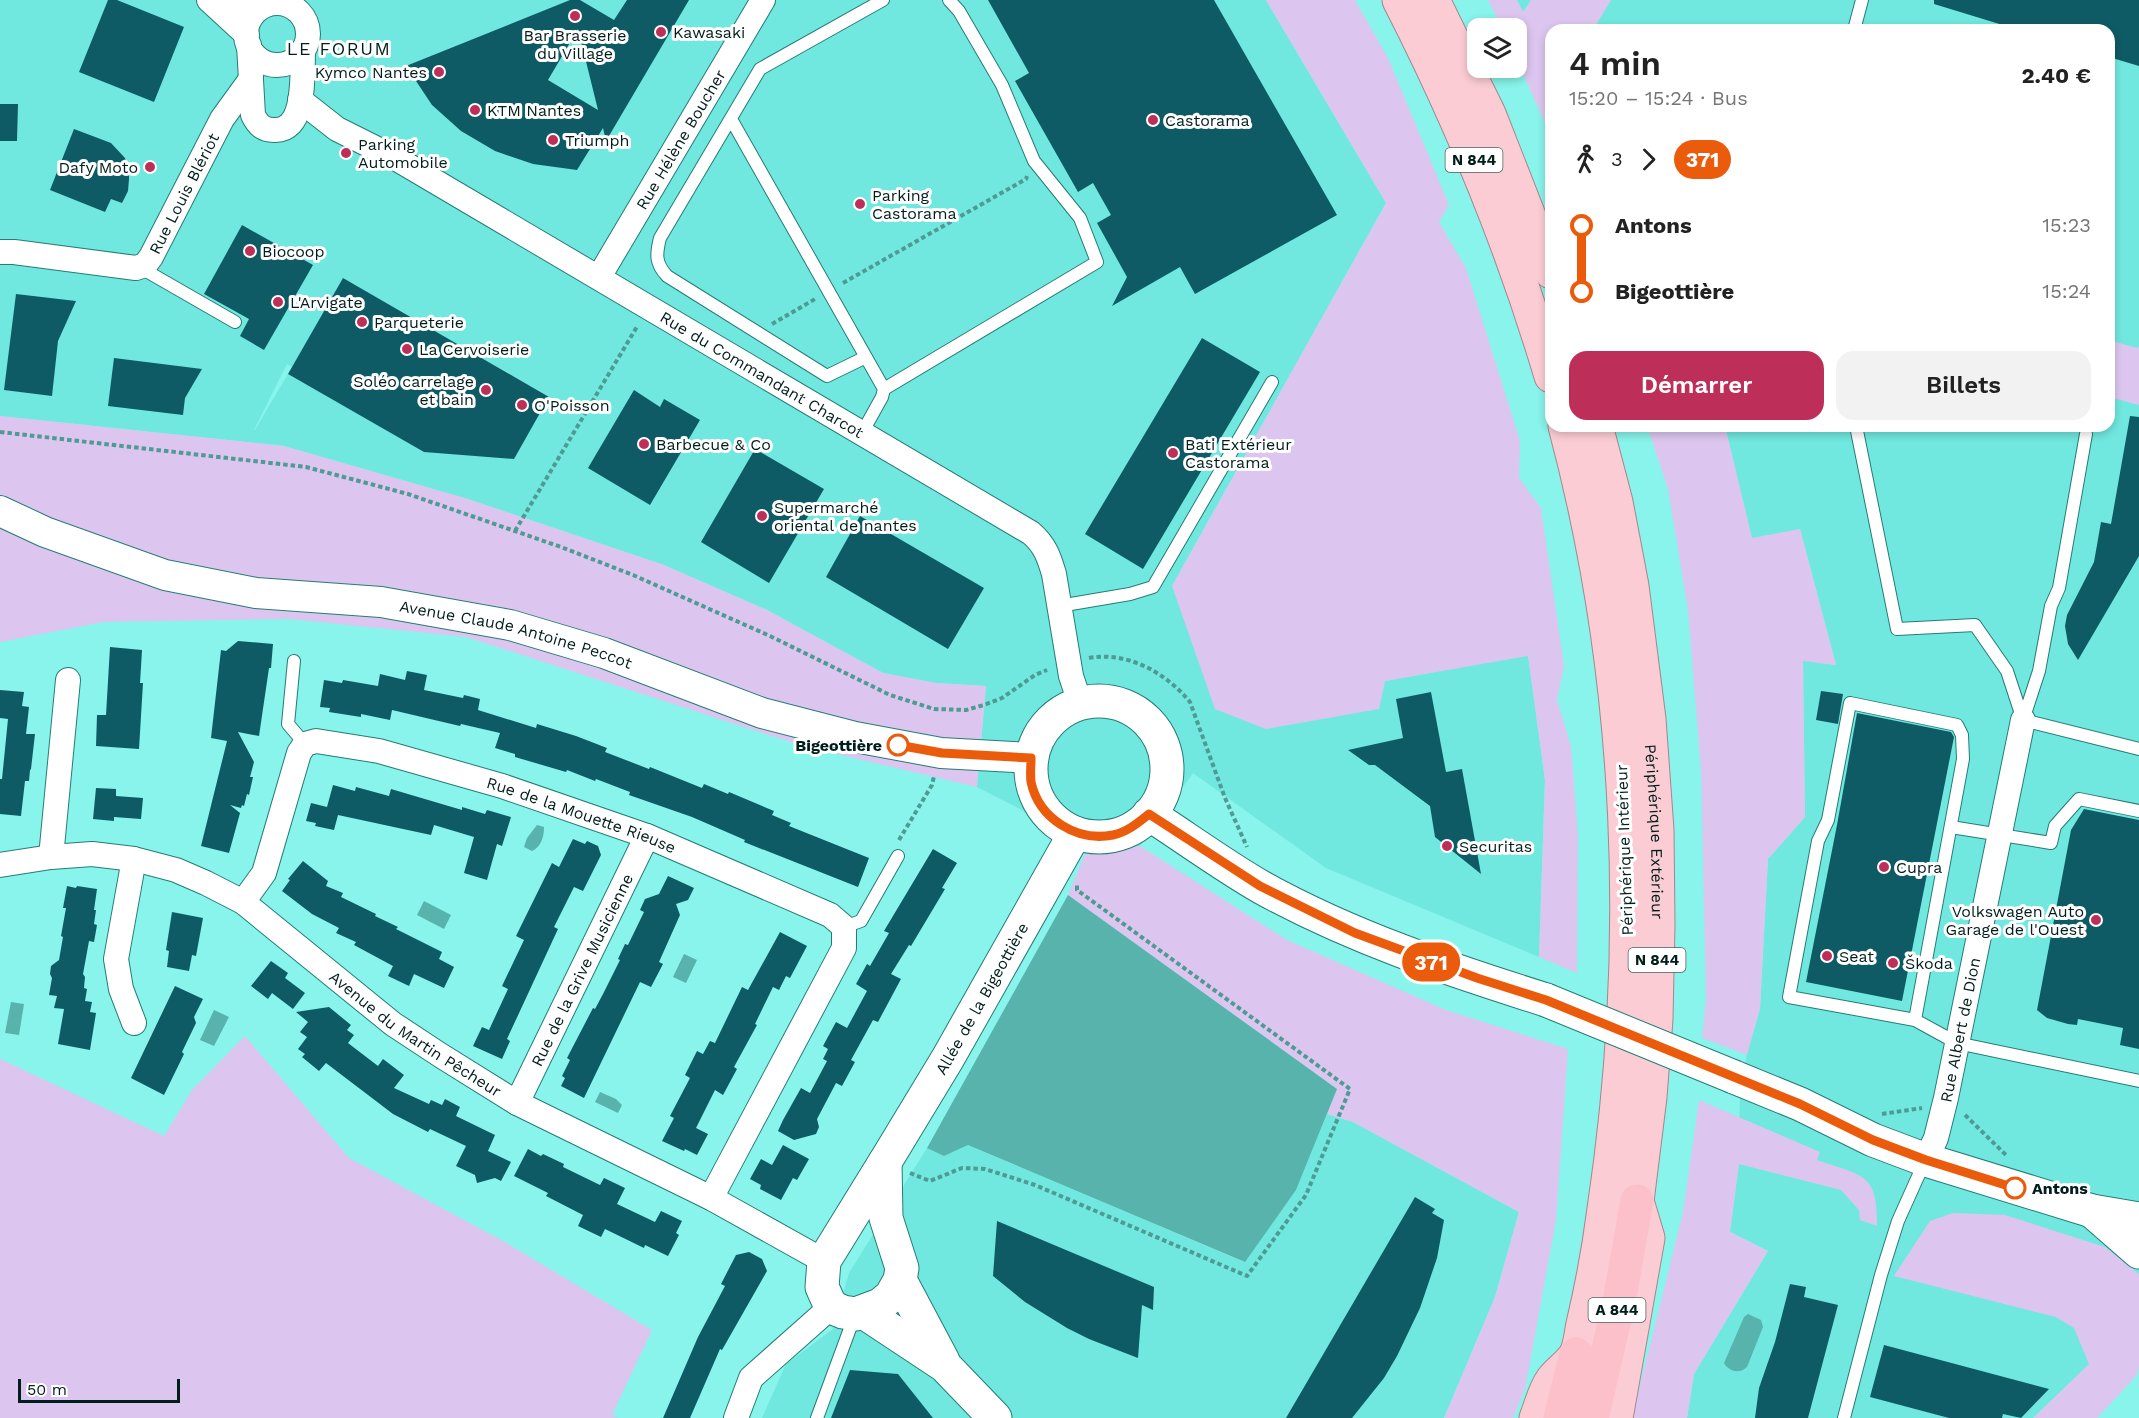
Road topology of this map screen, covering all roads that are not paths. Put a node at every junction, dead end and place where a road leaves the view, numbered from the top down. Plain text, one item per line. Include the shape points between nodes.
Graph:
1 (209, 0) edge
2 (236, 0) edge
3 (763, 0) edge
4 (949, 0) edge
5 (1399, 0) edge
6 (1433, 0) edge
7 (1862, 0) edge
8 (875, 2) edge
9 (289, 5) edge
10 (1856, 24) edge
11 (248, 40) junction
12 (303, 50) junction
13 (251, 78) junction
14 (300, 100) junction
15 (222, 119) junction
16 (731, 119) junction
17 (256, 123) junction
18 (286, 128) junction
19 (337, 129) junction
20 (0, 252) edge
21 (1545, 257) edge
22 (141, 268) junction
23 (599, 277) junction
24 (235, 322) dead end
25 (866, 357) junction
26 (1545, 357) edge
27 (1272, 382) dead end
28 (884, 388) junction
29 (1566, 432) edge
30 (1598, 432) edge
31 (1858, 432) edge
32 (862, 433) junction
33 (2086, 434) dead end
34 (0, 511) edge
35 (1059, 606) junction
36 (294, 661) dead end
37 (68, 680) dead end
38 (1080, 703) junction
39 (2023, 720) junction
40 (305, 744) junction
41 (2139, 749) edge
42 (1031, 758) junction
43 (2139, 812) edge
44 (1149, 814) junction
45 (1951, 827) junction
46 (1075, 833) junction
47 (2000, 834) junction
48 (647, 836) junction
49 (898, 856) road end
50 (51, 857) junction
51 (134, 859) junction
52 (0, 865) edge
53 (243, 902) junction
54 (844, 927) junction
55 (1915, 1020) junction
56 (134, 1023) dead end
57 (1958, 1043) junction
58 (2139, 1081) edge
59 (517, 1103) junction
60 (1926, 1160) junction
61 (885, 1162) junction
62 (711, 1198) junction
63 (1637, 1201) junction
64 (2092, 1211) junction
65 (2139, 1219) edge
66 (2139, 1252) edge
67 (824, 1261) junction
68 (900, 1280) junction
69 (851, 1311) junction
70 (1576, 1354) junction
71 (945, 1366) junction
72 (736, 1418) edge
73 (817, 1418) edge
74 (994, 1418) edge
75 (1536, 1418) edge
76 (1560, 1418) edge
77 (1592, 1418) edge
78 (1616, 1418) edge
79 (1844, 1418) edge

1 - 11 street
2 - 9 street
3 - 23 street, Rue Hélène Boucher
4 - 28 lane via 1002,85 1034,161 1080,218 1097,262
5 - 26 highway, N 844 via 1459,123 1519,275
6 - 21 highway, N 844 via 1489,114
7 - 10 lane
8 - 16 lane via 760,69
9 - 11 street via 256,11
9 - 12 street via 308,30
11 - 12 street via 256,56 275,64 294,60
11 - 13 street
12 - 14 street
13 - 15 street, Rue Louis Blériot
13 - 17 street via 251,107
14 - 18 street via 297,116
14 - 19 street, Rue du Commandant Charcot
15 - 17 street, Rue Louis Blériot
15 - 22 street, Rue Louis Blériot via 152,257
16 - 25 lane
16 - 25 lane via 660,238 656,257 660,268 827,376
17 - 18 street, Rue Louis Blériot via 271,130
18 - 19 street, Rue du Commandant Charcot via 312,124
19 - 23 street, Rue du Commandant Charcot via 397,159
20 - 22 street, Rue Louis Blériot
22 - 24 lane
23 - 32 street, Rue du Commandant Charcot
25 - 28 lane
27 - 35 lane via 1153,588
28 - 32 lane
29 - 70 highway, Périphérique Intérieur / N 844 via 1585,508 1610,652 1623,772 1628,923 1626,998 1611,1167
30 - 63 highway, Périphérique Extérieur / N 844 via 1632,586 1649,719 1657,830 1656,1019
31 - 39 lane via 1898,629 1975,625 2007,671
32 - 35 street, Rue du Commandant Charcot via 1040,541 1050,559
33 - 39 lane via 2060,588 2051,606 2039,671
34 - 42 street, Avenue Claude Antoine Peccot via 45,532 165,575 256,593 381,602 510,625 604,653 762,712 855,737 942,753
35 - 38 street, Rue du Commandant Charcot via 1071,676
36 - 40 lane via 288,724
37 - 50 street
38 - 42 main road via 1047,724
38 - 44 main road via 1105,700 1129,707 1149,722 1163,744 1167,768 1163,793
39 - 41 lane
39 - 47 street, Rue Albert de Dion
40 - 48 street, Rue de la Mouette Rieuse via 316,741 379,751 502,786
40 - 53 street via 264,873
42 - 46 main road via 1031,782 1039,803 1054,821
43 - 47 lane via 2079,799 2055,826 2051,843
44 - 46 main road via 1134,827 1115,835
44 - 60 main road, bridge via 1260,886 1346,929 1546,1000
45 - 47 lane
45 - 55 lane
45 - 55 lane via 1963,759 1962,735 1957,725 1850,703 1828,820 1818,841 1789,997
46 - 61 main road, Allée de la Bigeottière
47 - 57 street, Rue Albert de Dion
48 - 54 street, Rue de la Mouette Rieuse via 830,915
48 - 59 street, Rue de la Grive Musicienne
49 - 54 lane via 861,921
50 - 51 street, Avenue du Martin Pêcheur via 92,854
50 - 52 street, Avenue du Martin Pêcheur
51 - 53 street, Avenue du Martin Pêcheur via 176,870
51 - 56 street via 116,959 121,989
53 - 59 street, Avenue du Martin Pêcheur via 393,1024
54 - 62 street via 844,948
55 - 57 lane
57 - 58 lane
57 - 60 street, Rue Albert de Dion via 1944,1110
59 - 62 street, Avenue du Martin Pêcheur
60 - 64 main road
60 - 79 lane via 1898,1221
61 - 67 main road, Allée de la Bigeottière
61 - 68 main road via 886,1218 902,1268
62 - 67 street, Avenue du Martin Pêcheur
63 - 77 highway, Périphérique Extérieur / A 844
63 - 78 highway via 1648,1238
64 - 65 main road
64 - 66 main road
67 - 69 main road via 822,1287
68 - 69 main road via 880,1305
68 - 71 main road
69 - 71 main road
69 - 72 street via 751,1378
69 - 73 lane
70 - 75 highway via 1550,1383
70 - 76 highway, Périphérique Intérieur
71 - 74 main road

